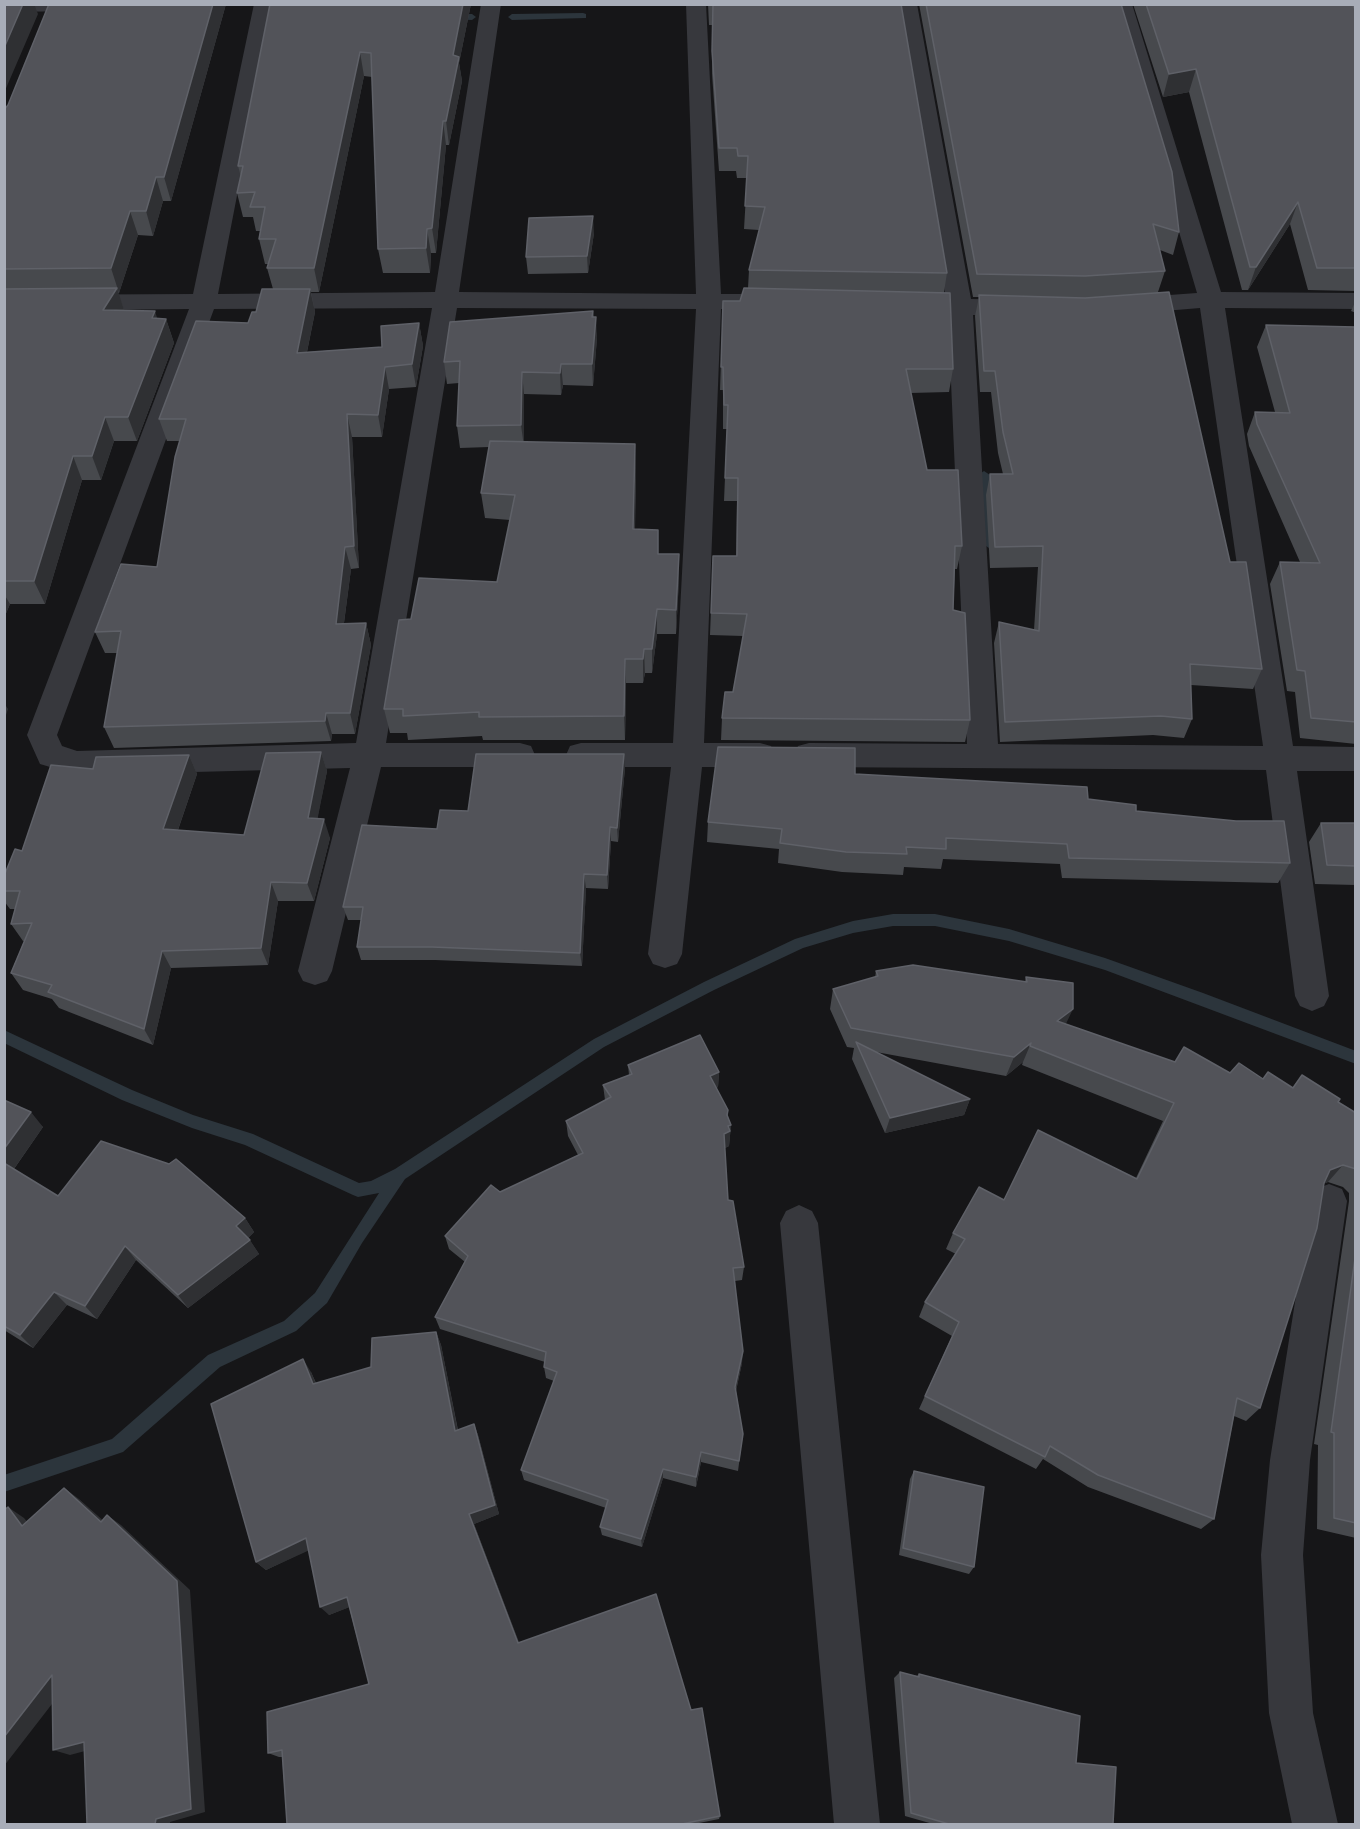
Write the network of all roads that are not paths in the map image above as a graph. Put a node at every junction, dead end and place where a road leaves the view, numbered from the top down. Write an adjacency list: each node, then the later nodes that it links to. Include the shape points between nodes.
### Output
1 (164, 4): 7 (street)
2 (264, 4): 14 (street)
3 (491, 4): 10 (street)
4 (696, 4): 12 (street)
5 (907, 4): 18 (street)
6 (1122, 4): 11 (street)
7 (54, 5): 8 (street); 9 (street)
8 (4, 6)
9 (46, 26)
10 (446, 300): 12 (street); 14 (street); 22 (street)
11 (1211, 300): 13 (street); 19 (street); 24 (street)
12 (709, 301): 16 (street); 21 (street)
13 (1356, 301)
14 (204, 302): 15 (street); 22 (street, via 42,735 51,755 77,762)
15 (4, 303)
16 (805, 303)
17 (888, 305): 18 (street)
18 (960, 307): 20 (street); 23 (street)
19 (1103, 308)
20 (1044, 309)
21 (688, 754): 22 (street); 23 (street); 26 (street)
22 (369, 755): 27 (street)
23 (983, 757): 24 (street)
24 (1281, 759): 25 (street); 28 (street)
25 (1356, 759)
26 (665, 954)
27 (315, 971)
28 (1312, 996)
29 (1329, 1201): 32 (street, via 1290,1460 1282,1555 1291,1713)
30 (799, 1223): 31 (street)
31 (857, 1824)
32 (1315, 1824)

